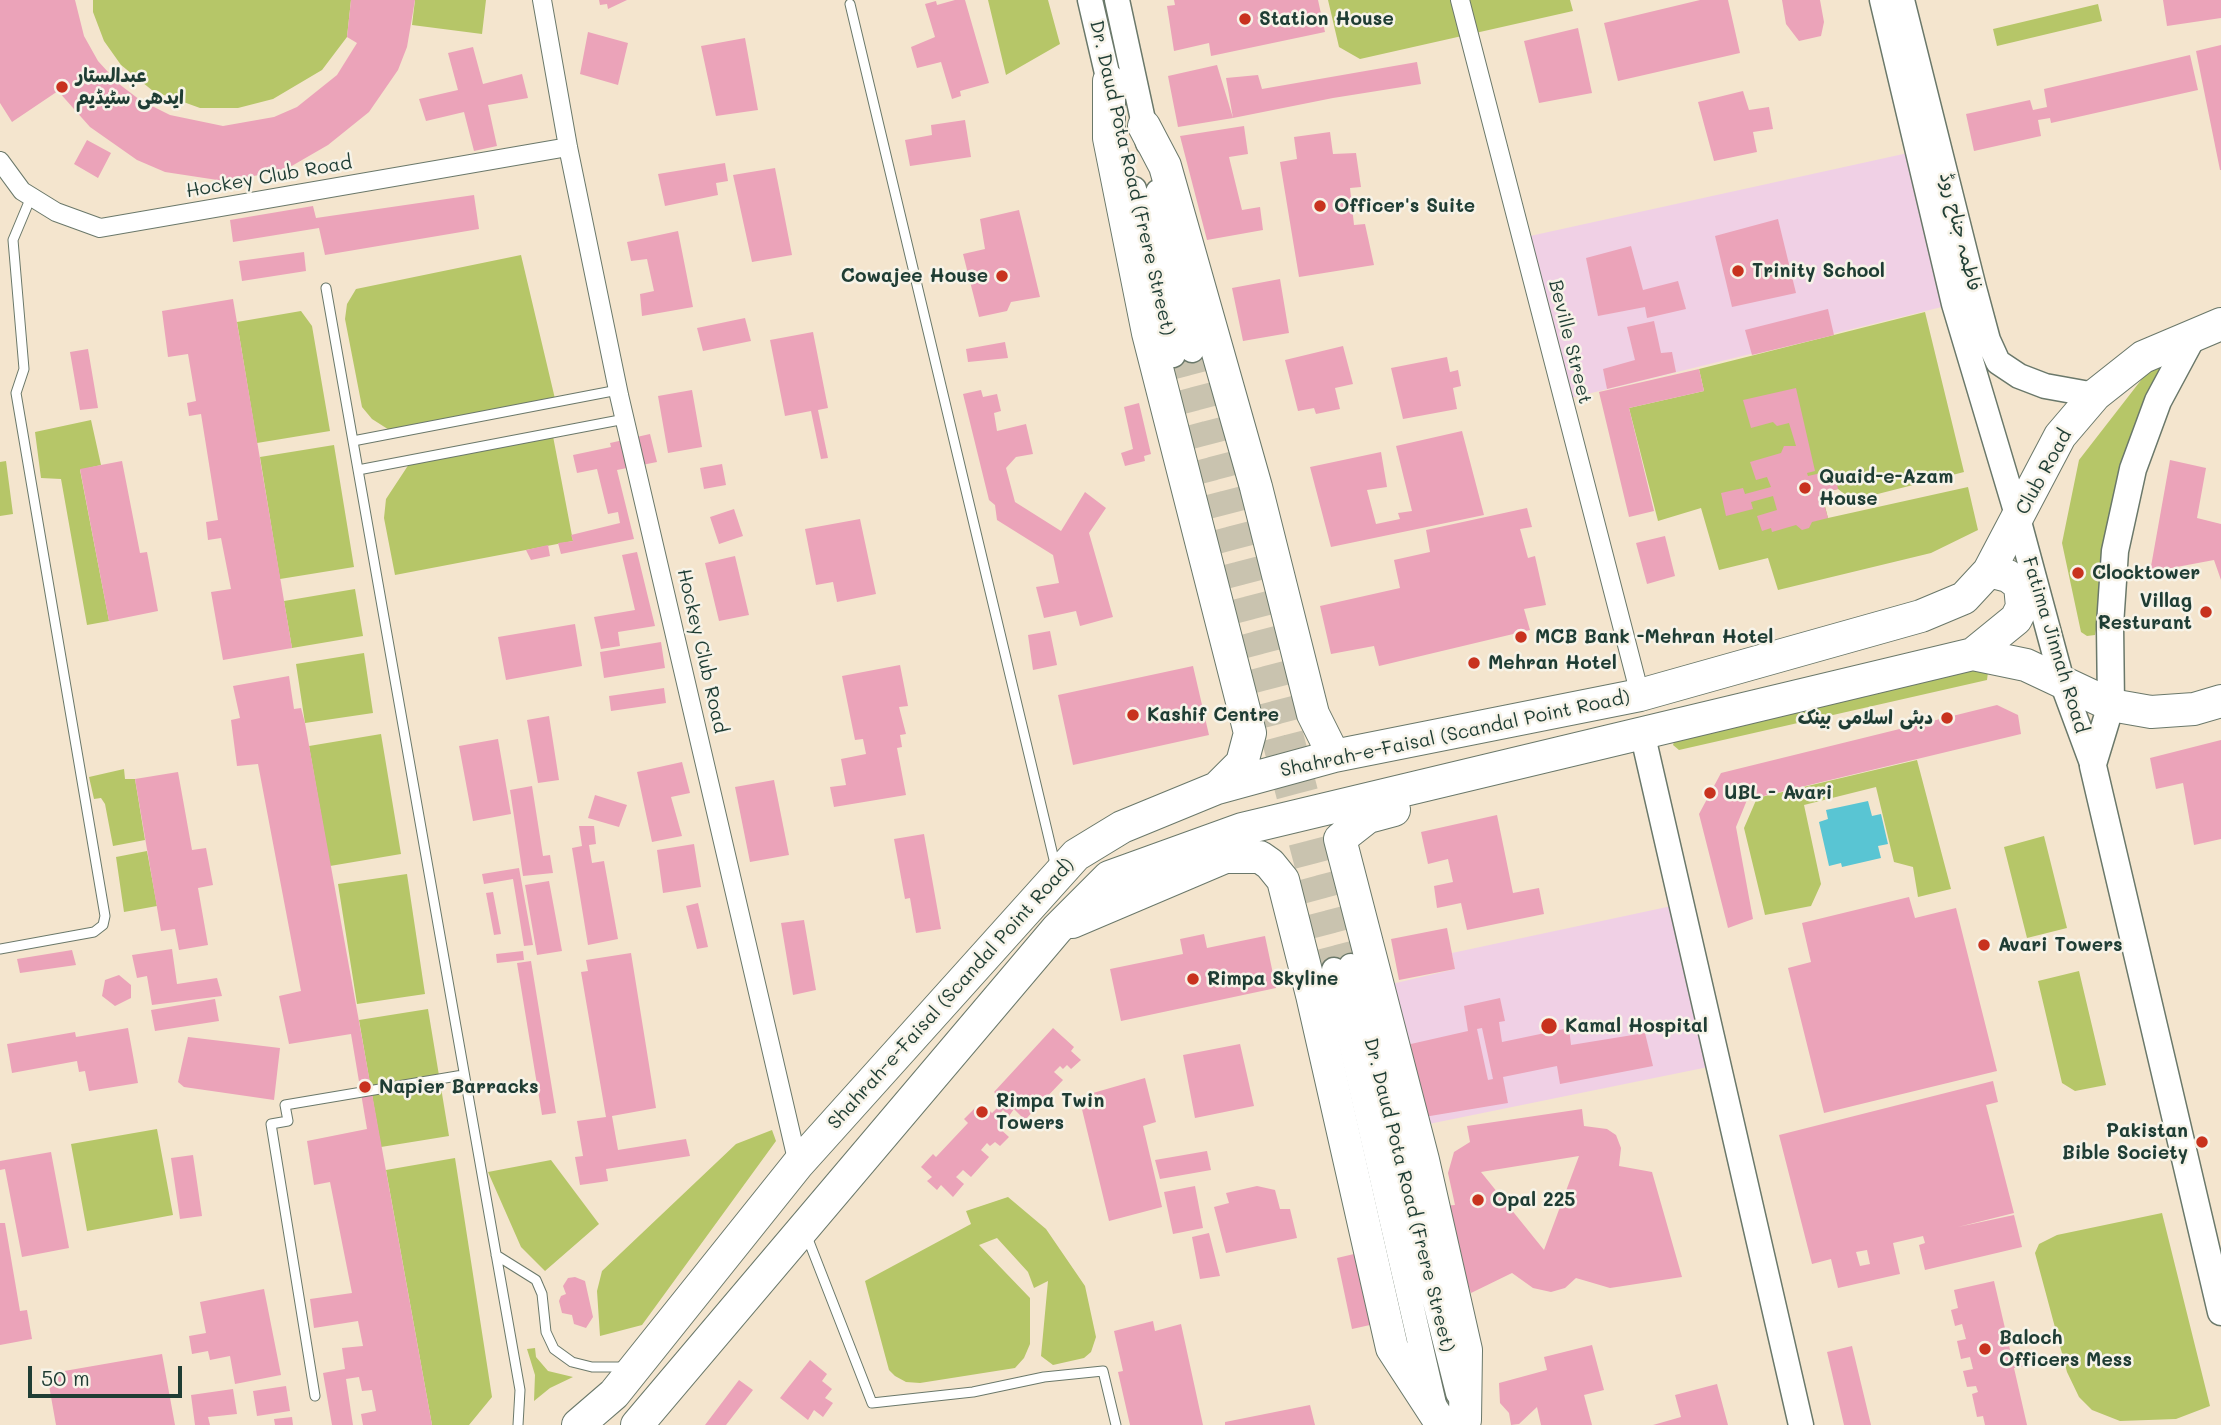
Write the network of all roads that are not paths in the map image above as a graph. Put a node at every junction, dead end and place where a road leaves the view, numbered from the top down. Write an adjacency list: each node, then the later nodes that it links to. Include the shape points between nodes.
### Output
1 (542, 0): 10 (street, Hockey Club Road)
2 (1090, 0): 8 (main road, Dr. Daud Pota Road (Frere Street))
3 (1117, 0): 9 (main road, Dr. Daud Pota Road (Frere Street))
4 (1460, 0): 25 (street, Beville Street)
5 (1882, 0): 19 (main road, فاطمہ جناح روڈ, via 1954,304)
6 (1902, 0): 16 (main road, فاطمہ جناح روڈ, via 1973,288 1998,362 2045,386)
7 (850, 4): 35 (lane)
8 (1109, 81): 9 (main road, Dr. Daud Pota Road (Frere Street), via 1183,352); 32 (highway, via 1109,138 1148,333 1250,733 1242,762)
9 (1144, 125): 29 (highway, via 1165,166 1256,487 1313,714)
10 (568, 147): 12 (street, Hockey Club Road, via 100,228); 15 (street, Hockey Club Road)
11 (0, 161): 12 (street, Hockey Club Road)
12 (31, 197): 37 (lane, via 13,240 24,369 16,393 105,916 94,932)
13 (326, 288): 18 (lane)
14 (2208, 329): 16 (highway, Club Road, via 2143,357); 27 (main road, Fatima Jinnah Road, via 2158,401 2133,469 2115,551)
15 (618, 390): 17 (street, Hockey Club Road); 18 (lane)
16 (2095, 395): 21 (highway, Club Road, via 2060,436)
17 (625, 419): 20 (lane); 40 (street, Hockey Club Road)
18 (353, 441): 20 (lane)
19 (1996, 445): 21 (main road, Fatima Jinnah Road)
20 (358, 470): 39 (lane)
21 (2018, 517): 22 (highway, Club Road); 24 (main road, Fatima Jinnah Road)
22 (1989, 571): 23 (highway, via 2020,585 2022,607 2016,619); 25 (highway, Shahrah-e-Faisal (Scandal Point Road), via 1964,598 1921,617)
23 (1973, 654): 24 (highway, via 2026,665); 28 (highway, Shahrah-e-Faisal (Scandal Point Road))
24 (2063, 685): 27 (highway); 31 (main road, Fatima Jinnah Road)
25 (1640, 695): 29 (highway, Shahrah-e-Faisal (Scandal Point Road))
26 (2221, 701): 27 (highway, via 2194,709 2151,712)
27 (2110, 705): 31 (main road, Fatima Jinnah Road)
28 (1642, 732): 30 (highway, Shahrah-e-Faisal (Scandal Point Road)); 51 (main road)
29 (1334, 755): 32 (highway, Shahrah-e-Faisal (Scandal Point Road))
30 (1509, 765): 33 (highway, via 1429,801 1368,817); 36 (highway, Shahrah-e-Faisal (Scandal Point Road), via 1242,829 1109,877)
31 (2093, 765): 43 (main road)
32 (1217, 788): 35 (highway, Shahrah-e-Faisal (Scandal Point Road), via 1122,827 1076,855)
33 (1340, 839): 34 (highway, via 1326,828 1302,828 1275,840); 46 (highway, via 1423,1160 1466,1350)
34 (1260, 857): 36 (highway, via 1225,858); 46 (highway, via 1283,880 1392,1348)
35 (1058, 876): 40 (highway, Shahrah-e-Faisal (Scandal Point Road))
36 (1057, 929): 41 (highway, Shahrah-e-Faisal (Scandal Point Road))
37 (0, 949)
38 (1343, 968): 46 (main road, Dr. Daud Pota Road (Frere Street))
39 (463, 1075): 42 (lane); 45 (lane, via 285,1105 288,1121 271,1124)
40 (798, 1164): 44 (highway, Shahrah-e-Faisal (Scandal Point Road))
41 (804, 1229): 49 (highway, Shahrah-e-Faisal (Scandal Point Road)); 50 (lane, via 872,1403 1103,1371)
42 (496, 1255): 44 (lane, via 536,1280 554,1349 572,1362 592,1367); 47 (lane, via 520,1390)
43 (2221, 1312)
44 (635, 1367): 48 (highway, Shahrah-e-Faisal (Scandal Point Road), via 614,1394)
45 (315, 1396)
46 (1452, 1422)
47 (518, 1425)
48 (578, 1425)
49 (638, 1425)
50 (1116, 1425)
51 (1801, 1425)

